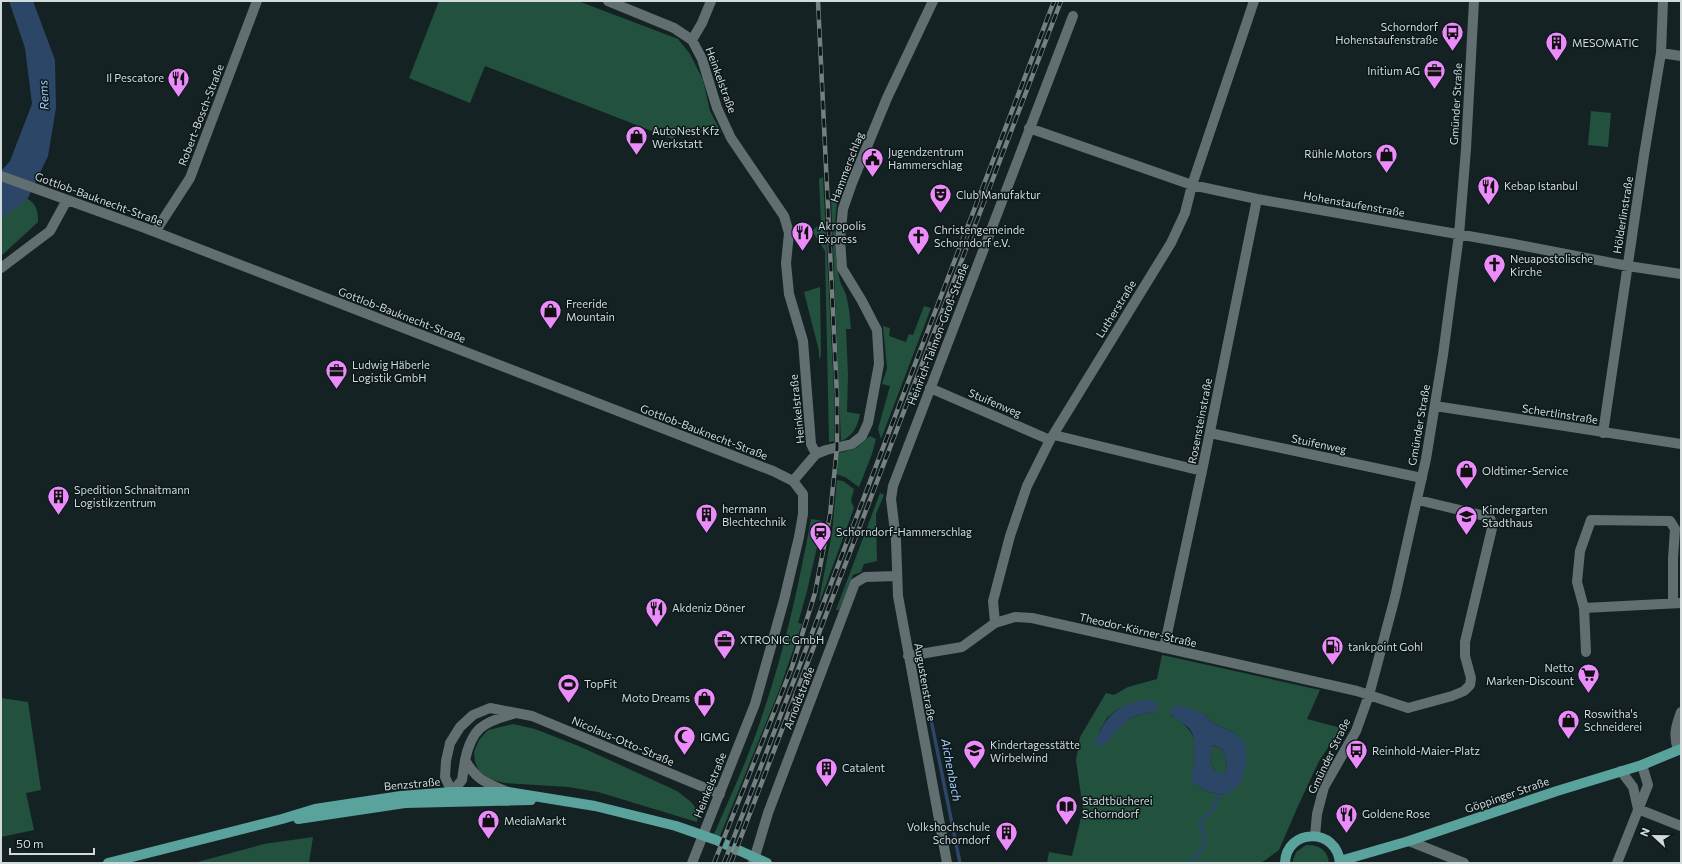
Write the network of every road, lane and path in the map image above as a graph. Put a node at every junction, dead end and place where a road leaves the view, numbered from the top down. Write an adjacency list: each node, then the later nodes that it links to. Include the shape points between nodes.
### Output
1 (257, 1): 17 (street, Robert-Bosch-Straße, via 190,178)
2 (608, 1): 9 (street, via 674,28)
3 (711, 1): 9 (street, Heinkelstraße)
4 (933, 1): 28 (street, Hammerschlag, via 887,98 843,209 840,239 842,268 876,330 879,364 868,423 862,436 852,444)
5 (1254, 1): 14 (street, Lutherstraße)
6 (1474, 1): 18 (street, Gmünder Straße)
7 (1663, 1): 10 (street, Hölderlinstraße)
8 (1074, 16): 12 (street, Heinrich-Talmon-Groß-Straße)
9 (692, 40): 28 (street, Heinkelstraße, via 702,59 717,108 731,138 784,216 789,234 786,263 789,294 803,341 811,444)
10 (1662, 52): 11 (street); 19 (street, Hölderlinstraße)
11 (1681, 56)
12 (1029, 128): 14 (street, Hohenstaufenstraße); 22 (street, Heinrich-Talmon-Groß-Straße)
13 (1, 176): 16 (street, Gottlob-Bauknecht-Straße)
14 (1192, 185): 15 (street, Hohenstaufenstraße); 26 (street, Lutherstraße, via 1185,212 1171,243)
15 (1257, 199): 18 (street, Hohenstaufenstraße); 24 (street, Rosensteinstraße)
16 (66, 200): 17 (street, Gottlob-Bauknecht-Straße); 20 (street, via 50,231)
17 (155, 232): 31 (street, Gottlob-Bauknecht-Straße, via 773,471)
18 (1460, 235): 19 (street, Hohenstaufenstraße); 23 (street, Gmünder Straße)
19 (1628, 266): 21 (street, Hohenstaufenstraße); 25 (street, Hölderlinstraße)
20 (1, 268)
21 (1681, 274)
22 (930, 388): 26 (street, Stuifenweg); 33 (street, Heinrich-Talmon-Groß-Straße, via 892,486)
23 (1435, 406): 25 (street, Schertlinstraße); 30 (street, Gmünder Straße)
24 (1210, 433): 29 (street, Rosensteinstraße); 30 (street, Stuifenweg)
25 (1603, 433): 27 (street, Schertlinstraße)
26 (1052, 438): 29 (street, Stuifenweg); 36 (street, Lutherstraße, via 1027,486 1010,536 992,601)
27 (1681, 444)
28 (816, 454): 31 (street, Heinkelstraße)
29 (1202, 471): 37 (street, Rosensteinstraße)
30 (1422, 478): 32 (street, Gmünder Straße)
31 (793, 481): 49 (street, Heinkelstraße, via 803,494 804,502 790,578 755,704)
32 (1418, 500): 40 (street, Gmünder Straße); 40 (street, Theodor-Körner-Straße, via 1489,517 1493,524 1465,642 1464,656 1471,678 1470,686 1452,696 1408,708)
33 (897, 576): 39 (street, Augustenstraße); 60 (street, Arnoldstraße, via 865,578 855,583 768,813)
34 (1677, 603): 35 (street); 35 (street, via 1673,560 1675,529 1670,520 1591,520 1580,551 1577,582)
35 (1584, 608): 38 (street)
36 (995, 623): 37 (street, Theodor-Körner-Straße, via 1015,617 1032,618); 39 (street, Theodor-Körner-Straße, via 962,647)
37 (1164, 648): 40 (street, Theodor-Körner-Straße)
38 (1586, 652)
39 (908, 656): 62 (street, Augustenstraße)
40 (1369, 695): 54 (street, Gmünder Straße, via 1356,731 1324,787 1317,814)
41 (1681, 712): 43 (street, via 1675,727 1674,739)
42 (515, 713): 44 (street, Nicolaus-Otto-Straße, via 491,720 474,734); 47 (street, Nicolaus-Otto-Straße, via 490,708 473,715 460,727 450,743 446,761 445,777); 49 (street, Nicolaus-Otto-Straße, via 532,716)
43 (1680, 750): 45 (main road, Göppinger Straße)
44 (465, 760): 47 (street, Nicolaus-Otto-Straße, via 462,780); 48 (street, via 473,773 487,784)
45 (1642, 765): 46 (main road, Göppinger Straße); 51 (street, via 1648,785)
46 (1622, 771): 51 (street, via 1633,787); 55 (main road, Göppinger Straße)
47 (452, 792): 48 (main road, Benzstraße); 52 (main road, Benzstraße, via 401,796 315,809)
48 (508, 792): 50 (main road, Benzstraße)
49 (720, 794): 59 (street, Heinkelstraße)
50 (546, 799): 52 (main road, Benzstraße, via 405,803 306,819); 61 (main road, Benzstraße, via 595,806 676,826 716,840)
51 (1638, 809): 53 (street); 64 (street)
52 (282, 819): 58 (main road, Benzstraße)
53 (1681, 826)
54 (1315, 836): 56 (main road, via 1306,836 1292,844); 57 (main road, via 1330,842)
55 (1409, 841): 57 (main road, Göppinger Straße); 63 (street)
56 (1284, 862)
57 (1340, 862)
58 (108, 863)
59 (692, 863)
60 (753, 863)
61 (767, 863)
62 (947, 863)
63 (1464, 863)
64 (1617, 863)

